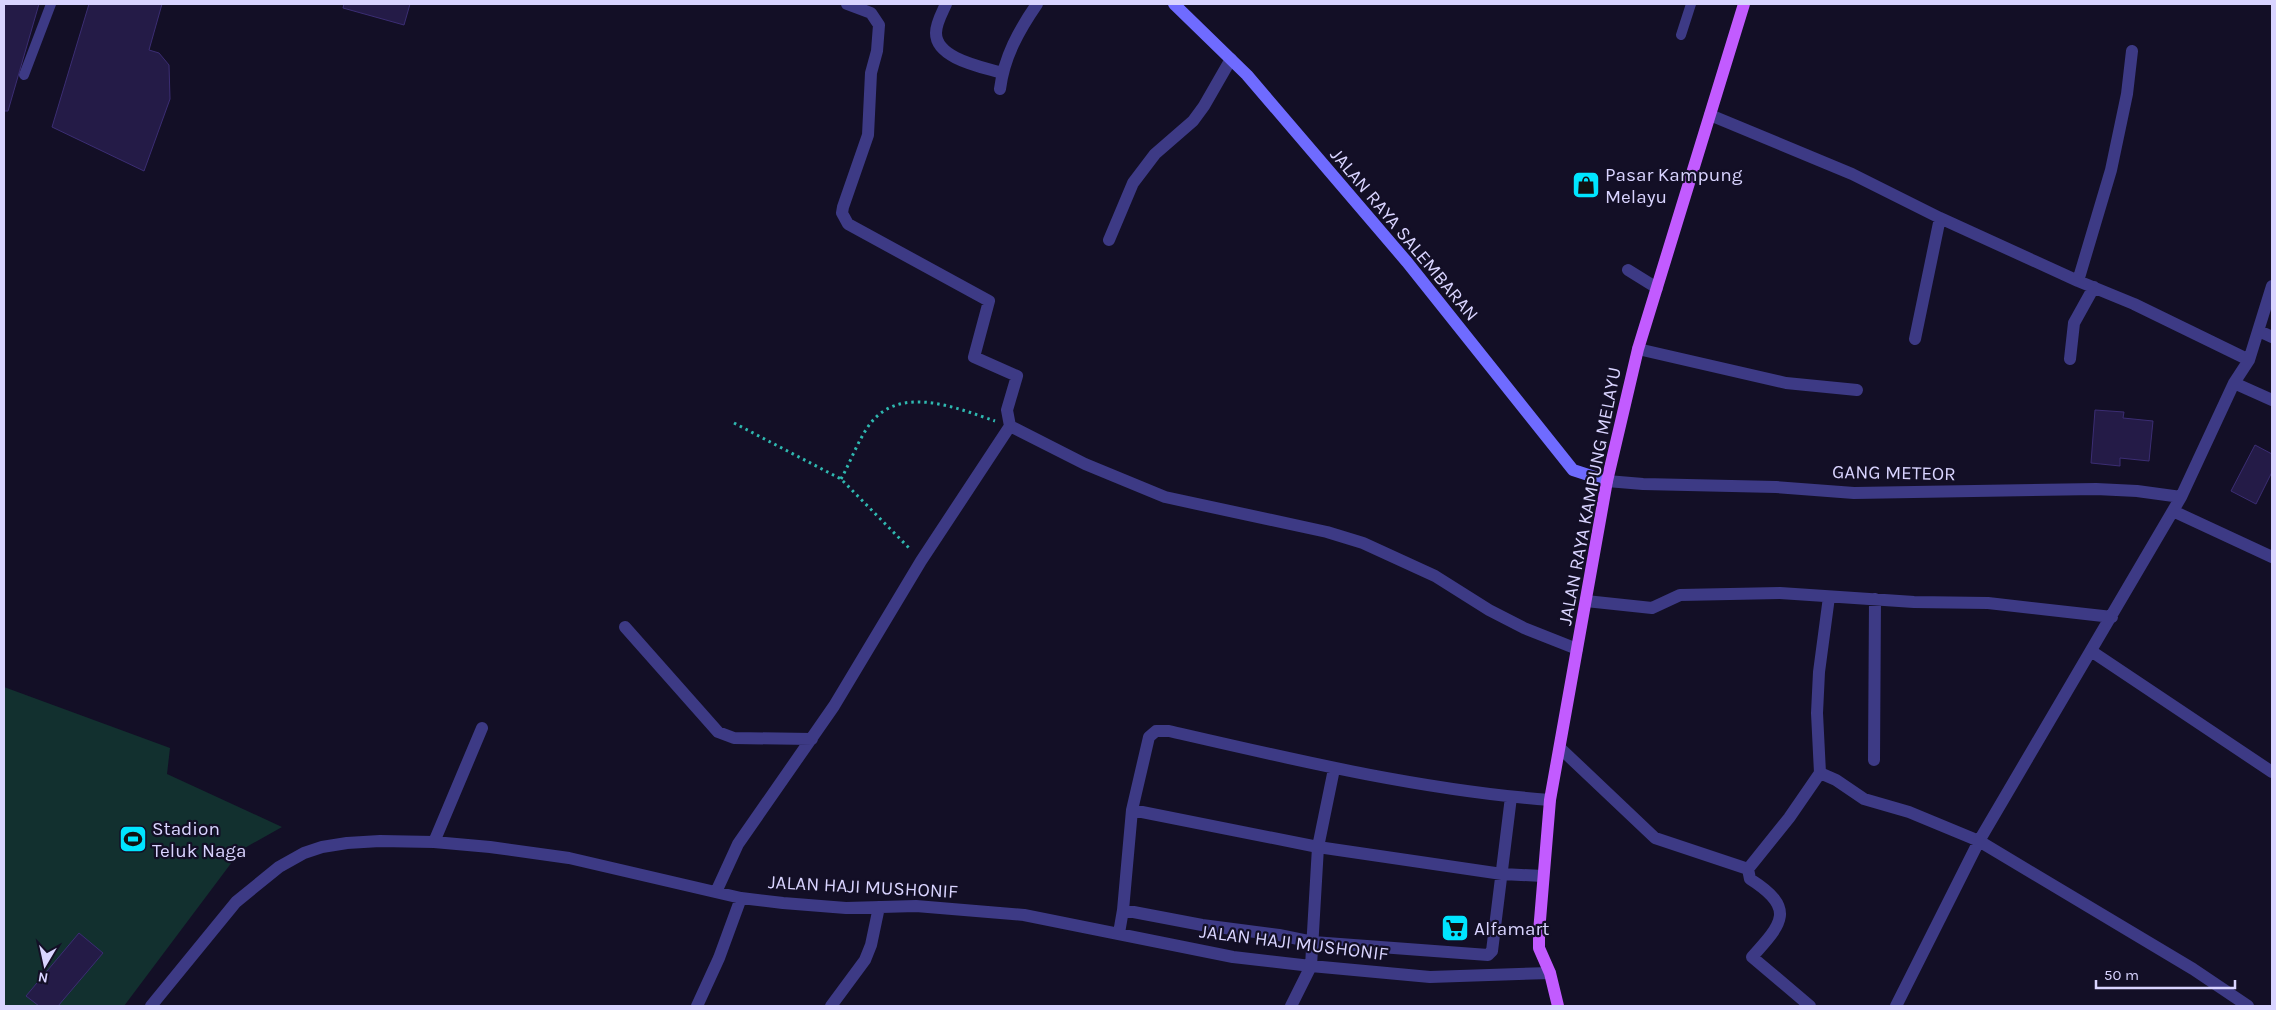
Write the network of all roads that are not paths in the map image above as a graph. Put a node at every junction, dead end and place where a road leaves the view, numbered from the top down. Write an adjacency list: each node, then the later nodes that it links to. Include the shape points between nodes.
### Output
1 (51, 4): 12 (lane)
2 (847, 4): 31 (street, via 872,13 879,25 868,135 843,207 844,219 989,301 974,357 1017,376 1007,410)
3 (946, 4): 11 (street, via 936,34 940,45 957,58)
4 (1037, 4): 11 (street, via 1021,26)
5 (1174, 4): 10 (main road, JALAN RAYA SALEMBARAN)
6 (1691, 4): 8 (lane)
7 (1744, 4): 14 (main road, JALAN RAYA KAMPUNG MELAYU)
8 (1681, 35)
9 (2132, 51): 18 (street, via 2112,170)
10 (1231, 59): 16 (street, via 1193,120 1155,154 1133,183); 32 (main road, JALAN RAYA SALEMBARAN, via 1407,262 1573,470)
11 (1002, 73): 13 (street)
12 (24, 75)
13 (1000, 89)
14 (1710, 115): 15 (street, via 1852,174); 21 (main road, JALAN RAYA KAMPUNG MELAYU)
15 (1940, 218): 18 (street); 24 (street)
16 (1109, 240)
17 (1628, 270): 21 (street)
18 (2078, 281): 20 (street)
19 (2272, 286): 22 (street)
20 (2094, 287): 26 (street, via 2074,323); 27 (street)
21 (1657, 288): 25 (main road, JALAN RAYA KAMPUNG MELAYU)
22 (2259, 331): 23 (street); 27 (street)
23 (2272, 337)
24 (1915, 339)
25 (1638, 349): 29 (street, via 1786,383); 32 (main road, JALAN RAYA KAMPUNG MELAYU)
26 (2070, 358)
27 (2249, 360): 28 (street)
28 (2234, 383): 30 (street); 33 (street)
29 (1857, 390)
30 (2272, 400)
31 (1010, 426): 41 (street, via 1085,464 1165,497 1327,532 1363,543 1435,576 1524,628); 44 (street, via 921,562)
32 (1607, 481): 33 (street, GANG METEOR, via 1854,492 2096,489); 38 (main road, JALAN RAYA KAMPUNG MELAYU)
33 (2181, 497): 34 (street)
34 (2173, 511): 35 (street); 39 (street)
35 (2272, 557)
36 (1829, 597): 37 (street); 38 (street, via 1780,593 1680,595 1652,608); 49 (street, via 1819,672)
37 (1875, 600): 39 (street, via 1988,602); 46 (street)
38 (1586, 601): 41 (main road, JALAN RAYA KAMPUNG MELAYU)
39 (2112, 617): 42 (street)
40 (625, 627): 44 (street, via 718,732 734,738)
41 (1577, 649): 45 (main road, JALAN RAYA KAMPUNG MELAYU)
42 (2091, 651): 48 (street); 53 (street)
43 (482, 728): 54 (street)
44 (812, 739): 59 (street, via 738,844)
45 (1560, 748): 51 (main road, JALAN RAYA KAMPUNG MELAYU); 56 (street, via 1655,838)
46 (1874, 760)
47 (1334, 769): 50 (street); 52 (street, via 1169,731 1156,731 1149,737); 55 (street)
48 (2272, 772)
49 (1820, 773): 53 (street, via 1864,799 1909,812); 56 (street)
50 (1511, 797): 51 (street); 57 (street)
51 (1550, 800): 58 (main road, JALAN RAYA KAMPUNG MELAYU)
52 (1132, 810): 55 (street); 62 (street)
53 (1979, 841): 73 (street); 74 (street)
54 (434, 842): 59 (street, JALAN HAJI MUSHONIF, via 569,858); 67 (street, JALAN HAJI MUSHONIF, via 347,843 304,854 279,867 236,902)
55 (1318, 847): 57 (street); 64 (street)
56 (1748, 868): 72 (street, via 1750,878 1779,903 1781,909 1776,928 1752,957)
57 (1502, 874): 58 (street); 64 (street, via 1492,951 1488,955)
58 (1543, 876): 66 (main road, JALAN RAYA KAMPUNG MELAYU, via 1539,948)
59 (716, 892): 60 (street, JALAN HAJI MUSHONIF)
60 (742, 898): 61 (street, JALAN HAJI MUSHONIF, via 818,906); 68 (street)
61 (879, 907): 63 (street, JALAN HAJI MUSHONIF, via 916,906 1024,915); 69 (street, via 865,960)
62 (1123, 910): 63 (street); 64 (street)
63 (1119, 933): 65 (street, JALAN HAJI MUSHONIF, via 1233,957)
64 (1313, 942): 65 (street)
65 (1311, 966): 66 (street, JALAN HAJI MUSHONIF, via 1430,976); 70 (street)
66 (1550, 973): 71 (main road, JALAN RAYA KAMPUNG MELAYU)
67 (151, 1006)
68 (697, 1006)
69 (831, 1006)
70 (1291, 1006)
71 (1558, 1006)
72 (1810, 1006)
73 (1896, 1006)
74 (2248, 1006)

